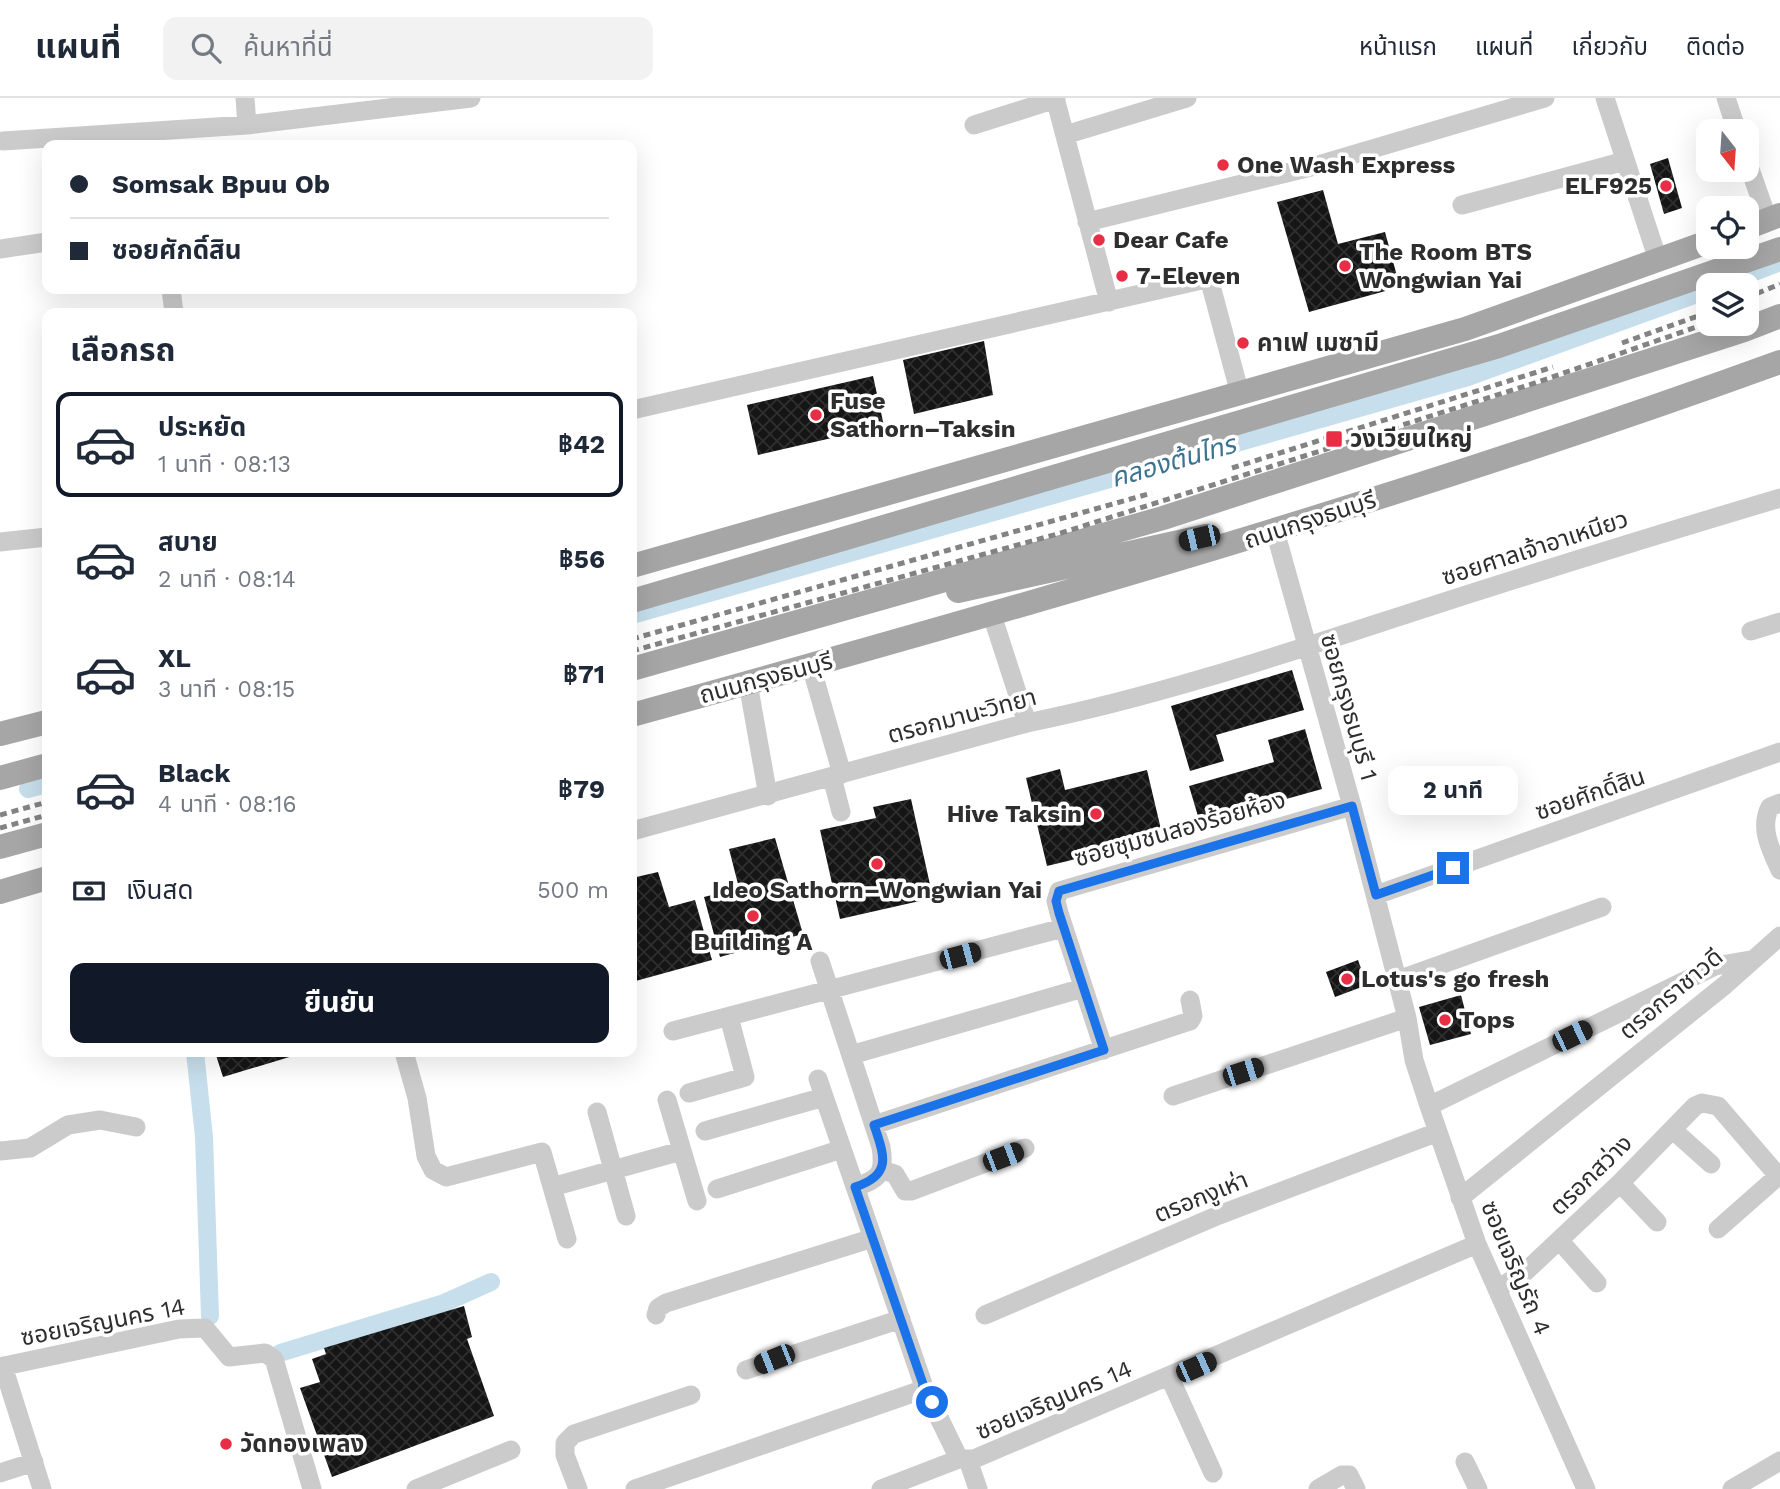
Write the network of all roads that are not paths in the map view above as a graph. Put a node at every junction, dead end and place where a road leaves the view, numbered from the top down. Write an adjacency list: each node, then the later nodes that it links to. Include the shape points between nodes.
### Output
1 (245, 98): 9 (street)
2 (471, 98): 9 (street)
3 (1056, 98): 10 (street); 11 (street)
4 (1187, 98): 11 (street)
5 (1545, 98): 20 (street, via 1311,167)
6 (1605, 98): 16 (street)
7 (1726, 98): 8 (street)
8 (1733, 119)
9 (247, 125): 12 (street)
10 (974, 125)
11 (1065, 135): 20 (street)
12 (154, 138): 14 (street)
13 (42, 140): 15 (street)
14 (53, 140)
15 (3, 141)
16 (1625, 161): 18 (street); 25 (street)
17 (1753, 182): 19 (street)
18 (1462, 205)
19 (1765, 221)
20 (1087, 222): 26 (street)
21 (42, 243): 23 (street)
22 (1696, 246): 25 (main road)
23 (0, 249)
24 (1780, 249): 32 (main road, via 1499,346)
25 (1658, 260): 28 (main road)
26 (1110, 302): 30 (street, via 1208,280); 31 (street)
27 (1780, 316): 42 (main road, ถนนกรุงธนบุรี, via 1163,518)
28 (1465, 329): 30 (main road); 32 (main road)
29 (1780, 362): 33 (main road, ถนนกรุงธนบุรี, via 1622,420)
30 (1240, 394): 38 (main road)
31 (637, 409)
32 (1045, 480): 39 (main road)
33 (1426, 482): 35 (main road, ถนนกรุงธนบุรี); 42 (main road, via 1010,581)
34 (1780, 498): 46 (street, ซอยศาลเจ้าอาเหนียว)
35 (1275, 531): 43 (main road, ถนนกรุงธนบุรี); 46 (street, ซอยกรุงธนบุรี 1)
36 (42, 538): 37 (street)
37 (0, 542)
38 (637, 565)
39 (687, 585): 40 (main road); 41 (main road)
40 (637, 592)
41 (637, 600)
42 (850, 607): 48 (main road, ถนนกรุงธนบุรี)
43 (992, 615): 47 (main road, ถนนกรุงธนบุรี); 52 (street)
44 (1780, 622): 45 (street)
45 (1751, 631)
46 (1305, 647): 52 (street, ตรอกมานะวิทยา); 61 (street, ซอยกรุงธนบุรี 1)
47 (811, 666): 49 (main road, ถนนกรุงธนบุรี); 56 (street)
48 (637, 668)
49 (748, 683): 50 (main road, ถนนกรุงธนบุรี); 58 (street)
50 (637, 714)
51 (42, 723): 53 (main road)
52 (1027, 723): 56 (street, ตรอกมานะวิทยา)
53 (0, 734)
54 (1780, 752): 68 (street, ซอยศักดิ์สิน)
55 (42, 766): 57 (main road)
56 (837, 776): 58 (street, ตรอกมานะวิทยา); 60 (street)
57 (0, 778)
58 (768, 796): 62 (street, ตรอกมานะวิทยา)
59 (1780, 803): 65 (street, via 1770,807 1765,817 1766,834)
60 (845, 805)
61 (1352, 806): 68 (street, ซอยกรุงธนบุรี 1); 70 (street, ซอยชุมชนสองร้อยห้อง, via 1068,887 1059,891 1056,901)
62 (637, 830)
63 (42, 835): 64 (main road)
64 (0, 847)
65 (1780, 870)
66 (42, 879): 67 (main road)
67 (0, 892)
68 (1376, 895): 74 (street, ซอยกรุงธนบุรี 1)
69 (1602, 906): 74 (street)
70 (1063, 928): 75 (street, ซอยชุมชนสองร้อยห้อง); 76 (street)
71 (1780, 936): 72 (street, ตรอกราชาวดี)
72 (1750, 960): 88 (street, ตรอกราชาวดี, via 1715,966); 107 (street, ตรอกราชาวดี)
73 (820, 961): 76 (street)
74 (1398, 980): 79 (street, ซอยกรุงธนบุรี 1)
75 (1083, 988): 81 (street, ซอยชุมชนสองร้อยห้อง); 82 (street)
76 (830, 991): 78 (street); 82 (street)
77 (1189, 1000): 81 (street, via 1190,1021)
78 (729, 1017): 80 (street); 85 (street, via 745,1077)
79 (1407, 1018): 84 (street, ซอยกรุงธนบุรี 1); 86 (street)
80 (673, 1031)
81 (1104, 1050): 90 (street)
82 (851, 1055): 90 (street)
83 (405, 1057): 104 (street, via 433,1170 446,1177 542,1152)
84 (1414, 1060): 88 (street, ซอยเจริญรัถ 4)
85 (689, 1093)
86 (1173, 1096)
87 (667, 1100): 98 (street)
88 (1429, 1106): 94 (street, ซอยเจริญรัถ 4)
89 (597, 1112): 100 (street)
90 (874, 1125): 101 (street)
91 (136, 1127): 97 (street, via 100,1120 68,1125 30,1148)
92 (1673, 1130): 99 (street); 102 (street, ตรอกสว่าง, via 1702,1103 1718,1106); 103 (street, ตรอกสว่าง)
93 (705, 1131): 96 (street, ซอยเจริญนคร 14, via 821,1088)
94 (1438, 1132): 107 (street, ซอยเจริญรัถ 4); 119 (street, ตรอกงูเห่า, via 1219,1215)
95 (1026, 1148): 101 (street, via 911,1191 905,1191 895,1174)
96 (842, 1149): 105 (street, ซอยเจริญนคร 14); 106 (street)
97 (0, 1151)
98 (681, 1151): 100 (street); 108 (street)
99 (1712, 1164)
100 (614, 1170): 104 (street); 109 (street)
101 (882, 1170): 105 (street, via 868,1183)
102 (1779, 1177): 111 (street)
103 (1620, 1183): 110 (street); 114 (street, ตรอกสว่าง)
104 (552, 1187): 113 (street)
105 (855, 1187): 112 (street, ซอยเจริญนคร 14)
106 (718, 1189)
107 (1460, 1198): 115 (street, ซอยเจริญรัถ 4)
108 (697, 1200)
109 (626, 1216)
110 (1657, 1222)
111 (1718, 1229)
112 (873, 1238): 118 (street, via 666,1303); 120 (street, ซอยเจริญนคร 14)
113 (567, 1239)
114 (1559, 1240): 116 (street); 117 (street, ตรอกสว่าง, via 1525,1272)
115 (1477, 1244): 117 (street, ซอยเจริญรัถ 4); 123 (street, ซอยเจริญนคร 14)
116 (1597, 1283)
117 (1497, 1289): 143 (street, ซอยเจริญรัถ 4)
118 (656, 1315)
119 (985, 1315)
120 (901, 1319): 122 (street); 124 (street, ซอยเจริญนคร 14)
121 (1, 1367): 129 (street); 134 (street, ซอยเจริญนคร 14, via 178,1329 205,1328 229,1357 265,1353 274,1359)
122 (746, 1370)
123 (1170, 1378): 127 (street, ซอยเจริญนคร 14); 132 (street)
124 (922, 1391): 127 (street, ซอยเจริญนคร 14); 137 (street)
125 (691, 1395): 136 (street, via 574,1434 565,1443 565,1455)
126 (511, 1450): 135 (street)
127 (964, 1459): 138 (street); 139 (street)
128 (1780, 1461): 144 (street)
129 (34, 1462): 131 (street); 133 (street)
130 (1465, 1462): 142 (street)
131 (0, 1473)
132 (1213, 1473)
133 (42, 1489)
134 (312, 1489)
135 (416, 1489)
136 (578, 1489)
137 (635, 1489)
138 (881, 1489)
139 (978, 1489)
140 (1318, 1489): 141 (street, via 1342,1475 1349,1475)
141 (1356, 1489)
142 (1478, 1489)
143 (1587, 1489)
144 (1731, 1489)

